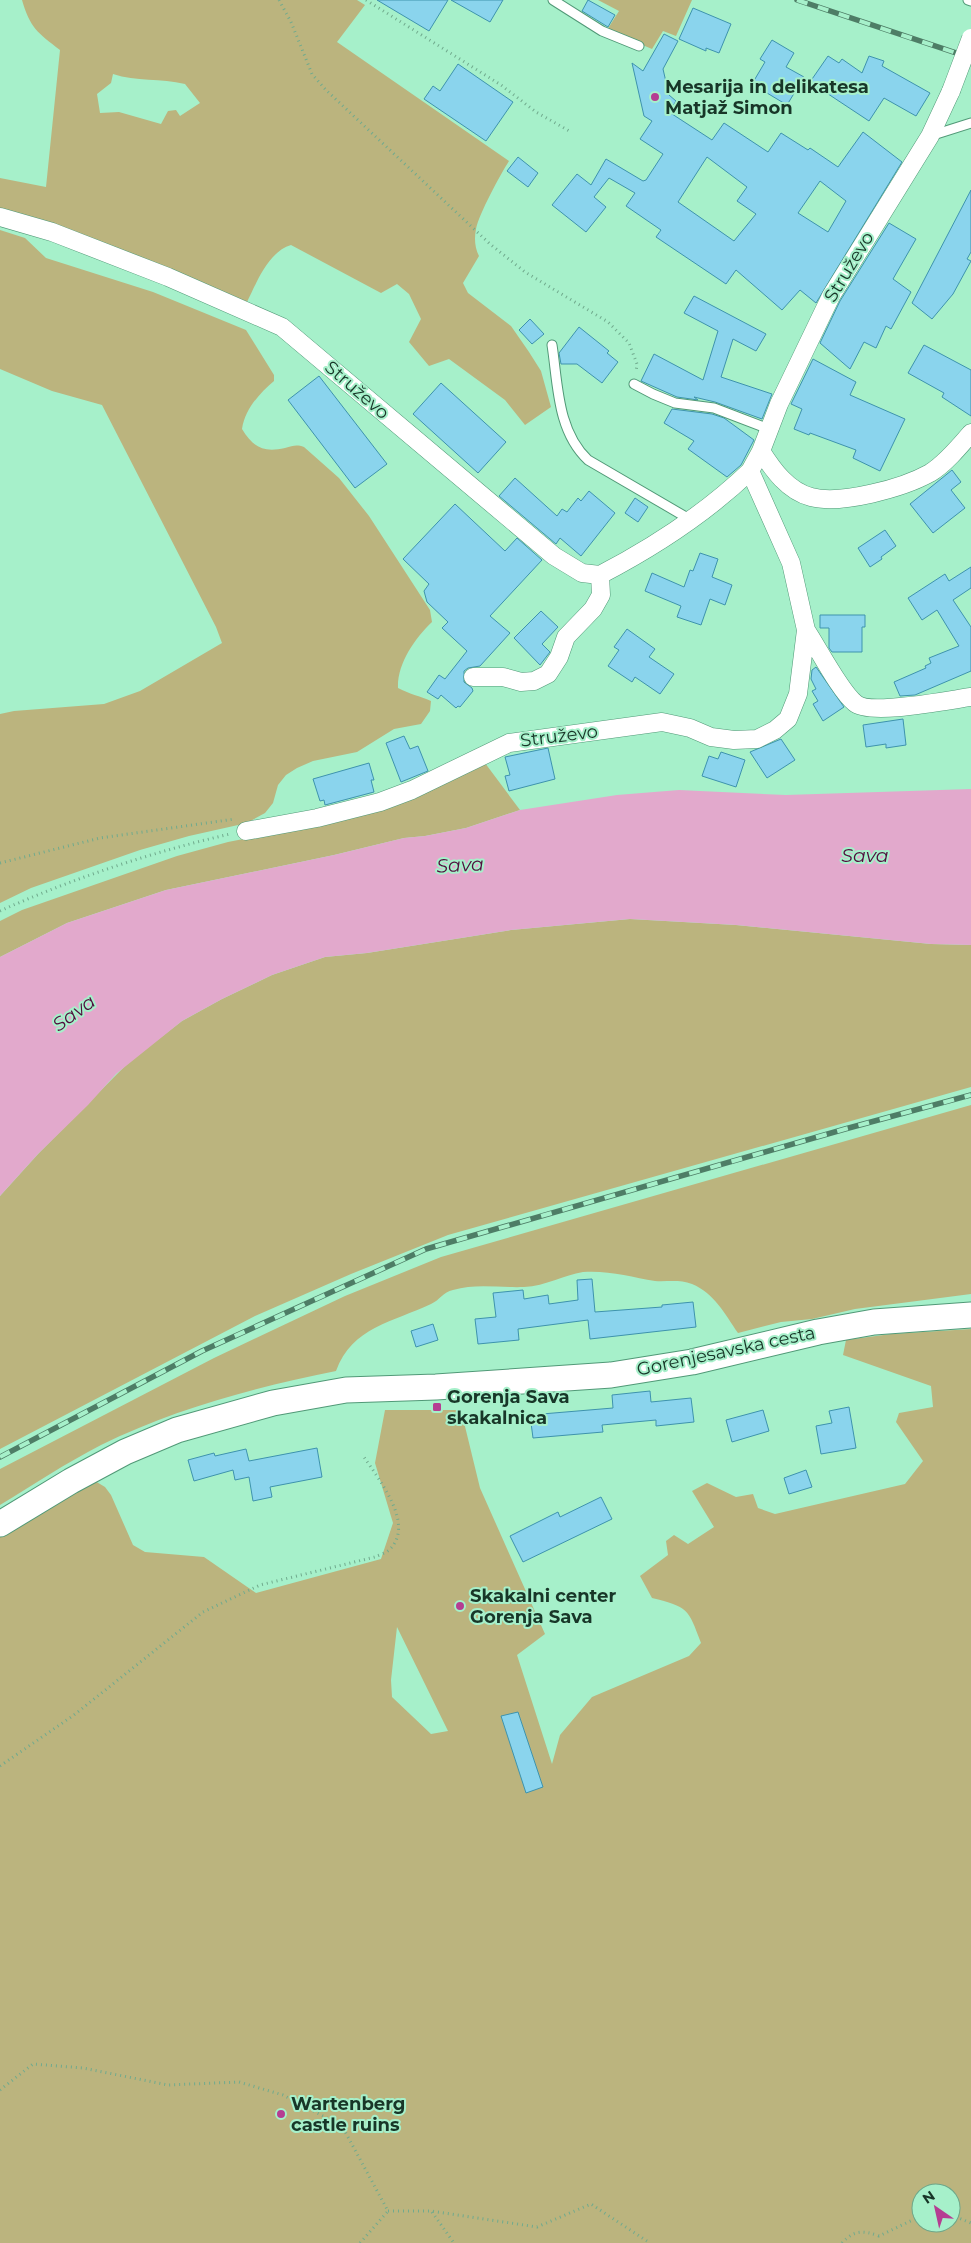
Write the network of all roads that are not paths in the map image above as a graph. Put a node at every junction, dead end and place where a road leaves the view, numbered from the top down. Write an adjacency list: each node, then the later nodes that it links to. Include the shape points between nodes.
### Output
1 (552, 0): 3 (lane, via 602,32)
2 (971, 38): 5 (street, Struževo, bridge, via 952,91)
3 (639, 46)
4 (971, 123): 5 (lane)
5 (930, 136): 9 (street, Struževo, via 831,296)
6 (0, 217): 14 (street, Struževo, via 52,232 168,277 282,327 554,556 582,573)
7 (552, 345): 13 (lane, via 562,415 569,436 579,451)
8 (634, 384): 9 (lane, via 675,402 714,408)
9 (769, 428): 11 (street, Struževo)
10 (971, 433): 11 (street, via 932,472 900,486 837,500 810,497 791,488)
11 (761, 451): 12 (street, Struževo)
12 (750, 471): 13 (street, Struževo); 15 (street, Struževo, via 791,563)
13 (691, 520): 14 (street, Struževo)
14 (600, 575): 16 (street, via 601,595 593,609 566,636 559,657 548,674 534,681 521,682)
15 (806, 630): 17 (street, Struževo, via 848,696 860,707 876,709); 18 (street, Struževo, via 798,694 788,719 776,730 757,739 711,737 662,722 509,742 412,790 380,802 318,818)
16 (473, 677)
17 (971, 697)
18 (245, 824)
19 (971, 1315): 20 (street, Gorenjesavska cesta, via 874,1322 692,1362 611,1375 346,1390 273,1403 177,1430 125,1452)
20 (0, 1524)

